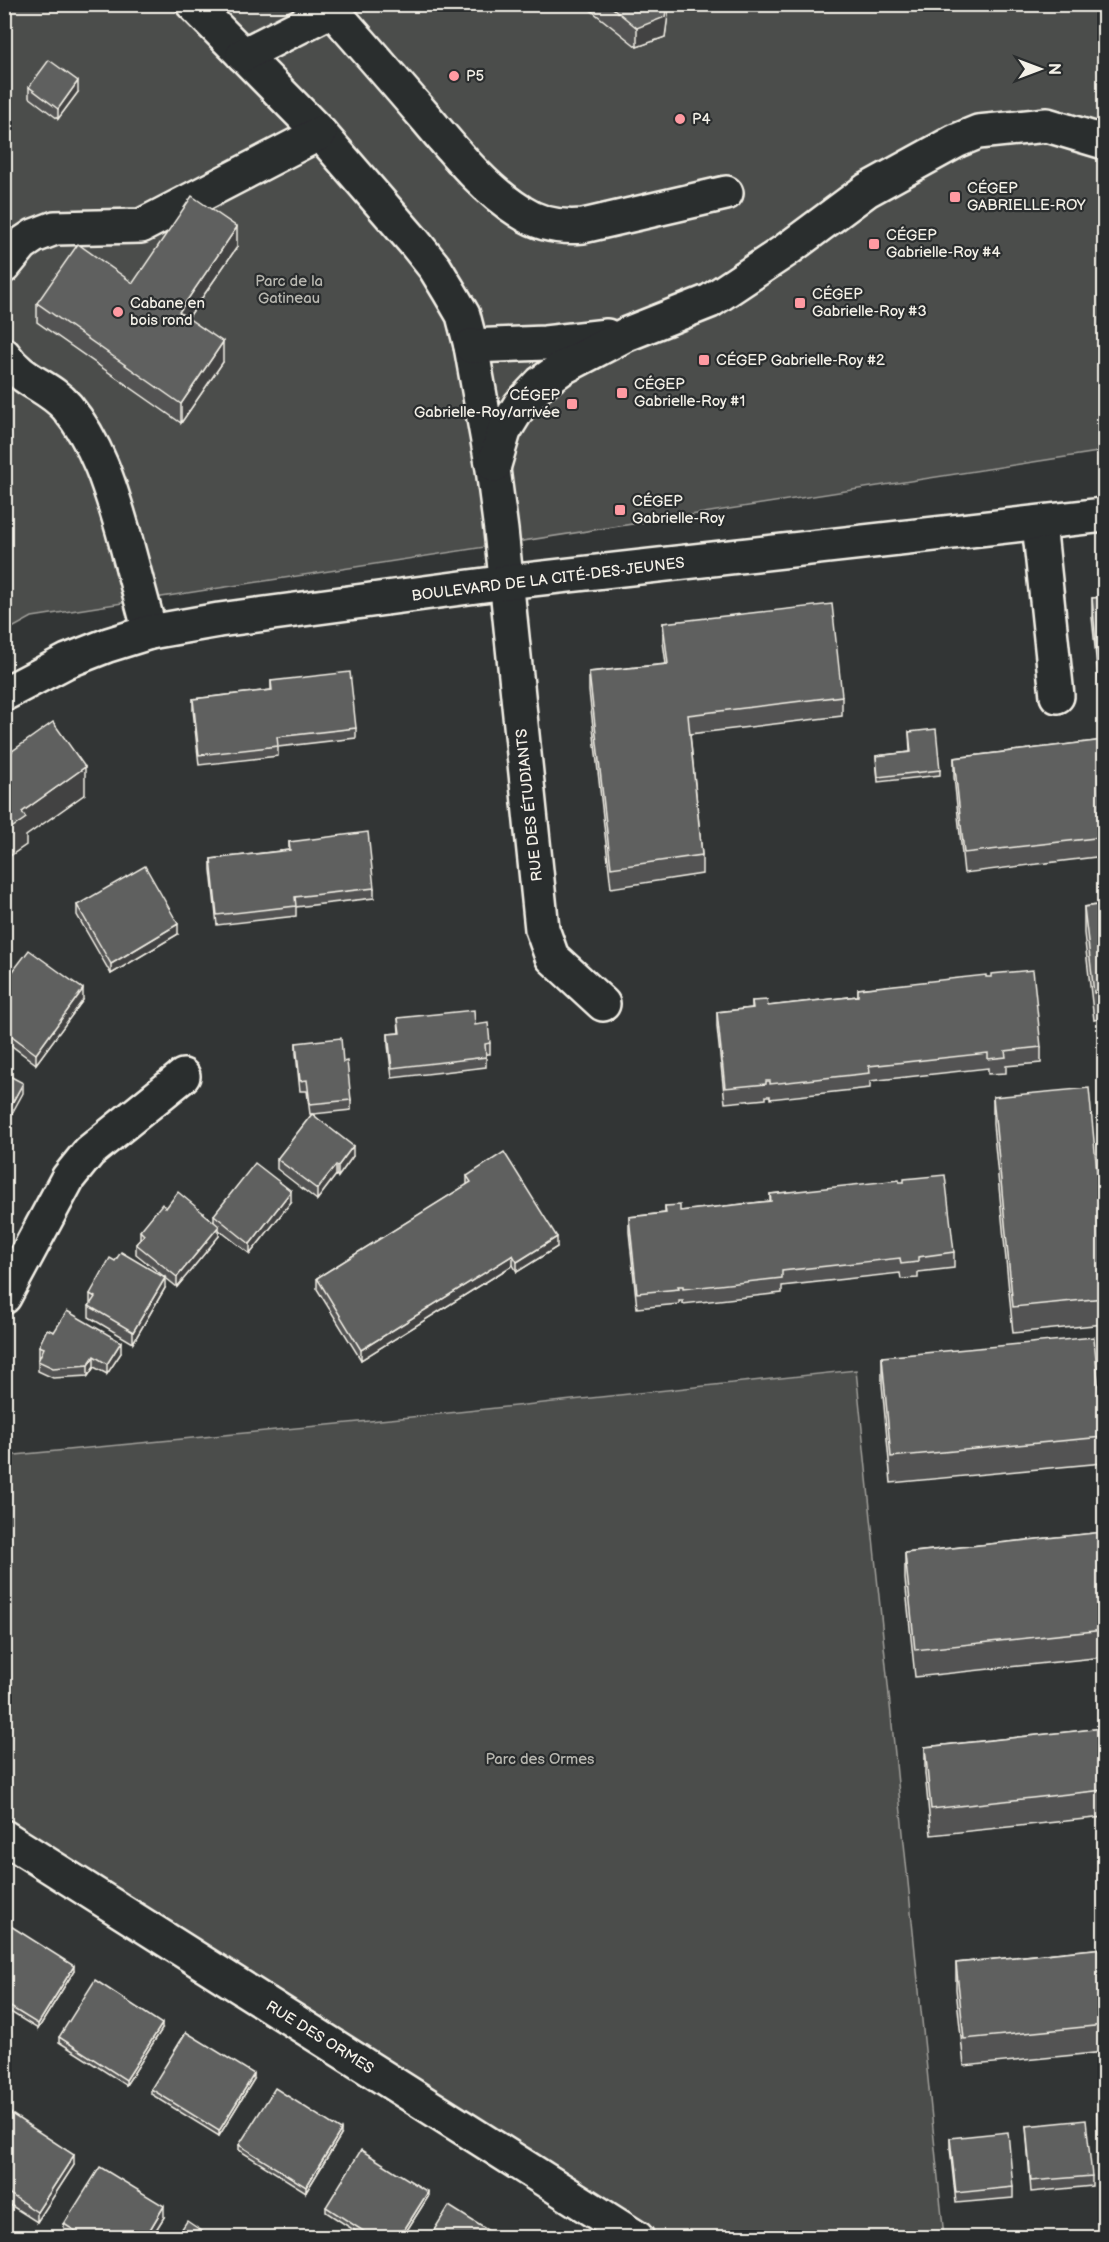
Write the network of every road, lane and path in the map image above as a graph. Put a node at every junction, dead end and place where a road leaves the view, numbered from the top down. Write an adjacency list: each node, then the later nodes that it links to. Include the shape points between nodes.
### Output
1 (193, 4): 2 (street, RUE DES ÉTUDIANTS)
2 (243, 55): 3 (street, RUE DES ÉTUDIANTS); 5 (street, via 332,10 495,193 537,220 567,227 583,226)
3 (320, 133): 6 (street, via 141,226 55,228 22,243); 8 (street, RUE DES ÉTUDIANTS, via 435,268 463,315)
4 (1104, 142): 7 (street, via 1047,125 978,132 867,190 710,301)
5 (726, 193)
6 (4, 266)
7 (627, 334): 8 (street); 10 (street, via 562,368 530,394 504,432)
8 (471, 346): 10 (street, RUE DES ÉTUDIANTS)
9 (4, 355): 14 (street, via 16,370 66,406 96,450 112,492)
10 (493, 469): 13 (street, RUE DES ÉTUDIANTS)
11 (1104, 515): 12 (street, BOULEVARD DE LA CITÉ-DES-JEUNES)
12 (1039, 523): 13 (street, BOULEVARD DE LA CITÉ-DES-JEUNES); 16 (street)
13 (507, 582): 14 (street, BOULEVARD DE LA CITÉ-DES-JEUNES); 17 (street, RUE DES ÉTUDIANTS, via 542,929 552,957)
14 (150, 632): 15 (street, BOULEVARD DE LA CITÉ-DES-JEUNES, via 67,661)
15 (4, 694)
16 (1057, 696)
17 (603, 1004)
18 (183, 1076): 19 (street, via 89,1152 68,1178)
19 (4, 1297)
20 (4, 1837): 21 (street, RUE DES ORMES)
21 (623, 2234)

